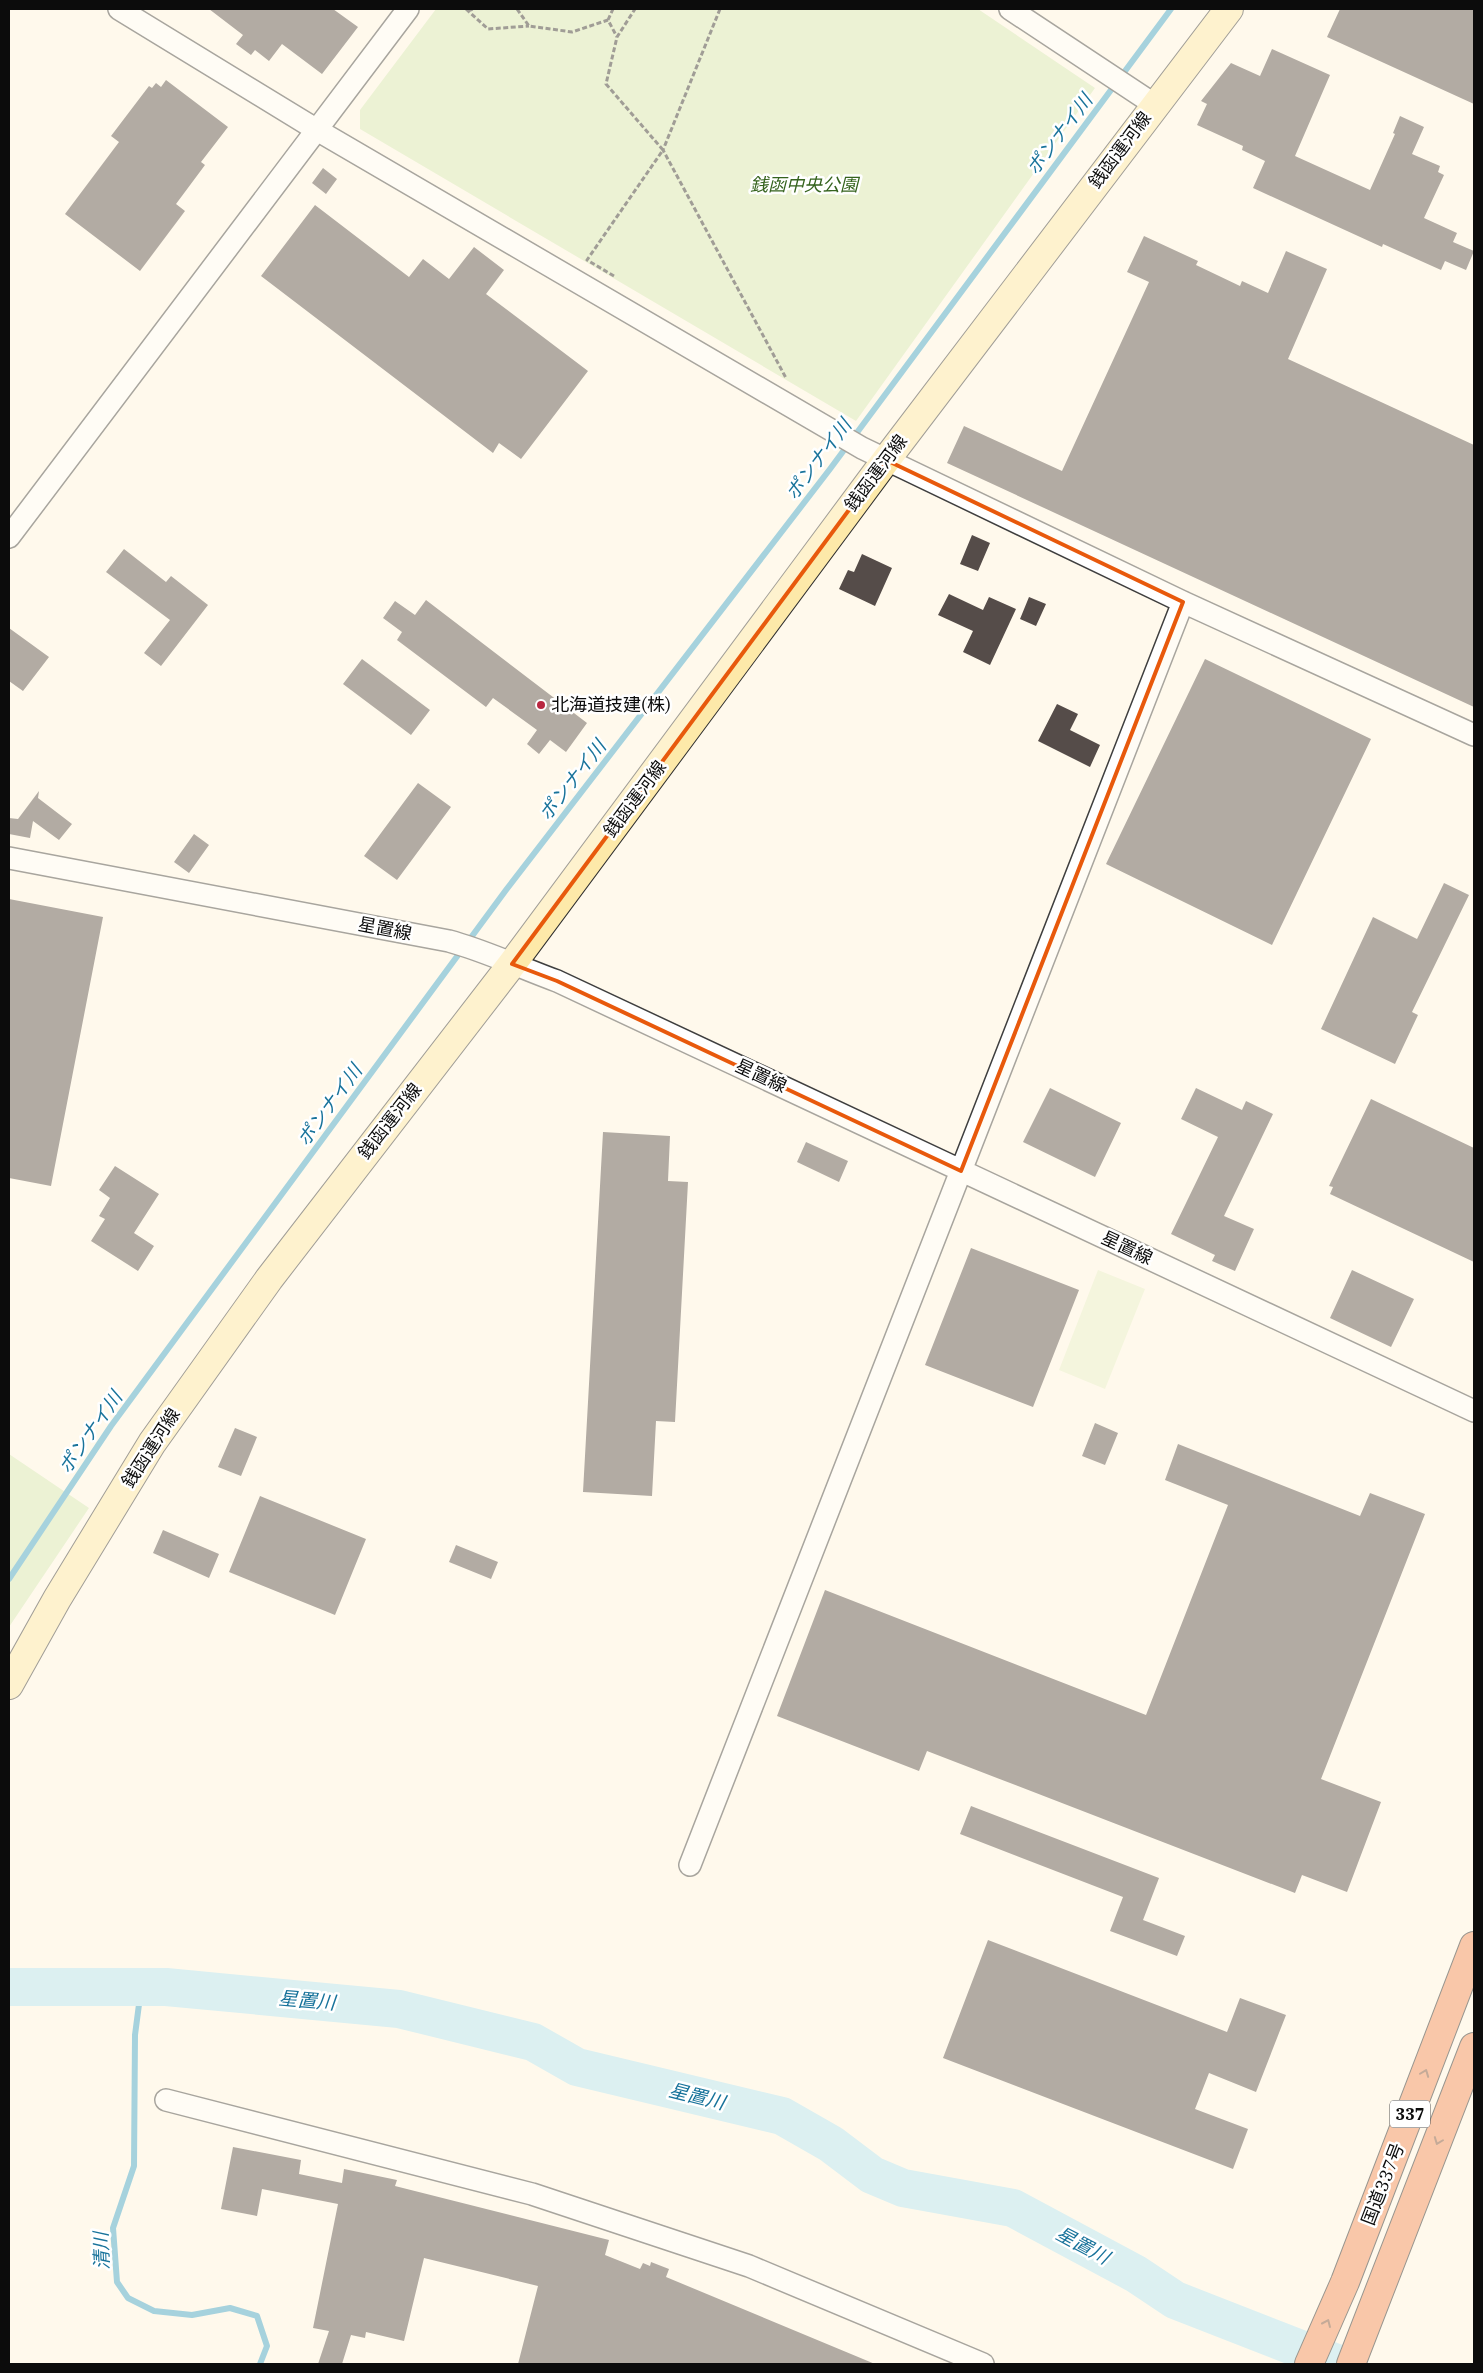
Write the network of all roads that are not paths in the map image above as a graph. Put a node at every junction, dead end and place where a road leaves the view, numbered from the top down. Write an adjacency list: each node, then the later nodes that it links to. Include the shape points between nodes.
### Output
1 (119, 9): 6 (street)
2 (408, 9): 6 (street)
3 (1010, 9): 5 (street)
4 (1229, 9): 5 (street, 銭函運河線)
5 (1155, 105): 7 (street, 銭函運河線)
6 (317, 130): 7 (street); 8 (street)
7 (886, 460): 9 (street); 12 (street, 銭函運河線)
8 (9, 537)
9 (1183, 602): 10 (street); 13 (street)
10 (1474, 735)
11 (9, 858): 12 (street, 星置線, via 449,941)
12 (512, 964): 13 (street, 星置線, via 566,985); 15 (street, 銭函運河線, via 269,1279 157,1435 57,1599)
13 (961, 1171): 14 (street, 星置線); 16 (street)
14 (1474, 1411)
15 (9, 1685)
16 (690, 1865)
17 (1474, 1946): 21 (highway, 国道337号 / 337, one-way to 17, via 1345,2282)
18 (1474, 2047): 22 (highway, 国道337号 / 337, one-way to 22)
19 (166, 2100): 20 (street, via 532,2194 749,2266)
20 (983, 2364)
21 (1309, 2364)
22 (1351, 2364)

